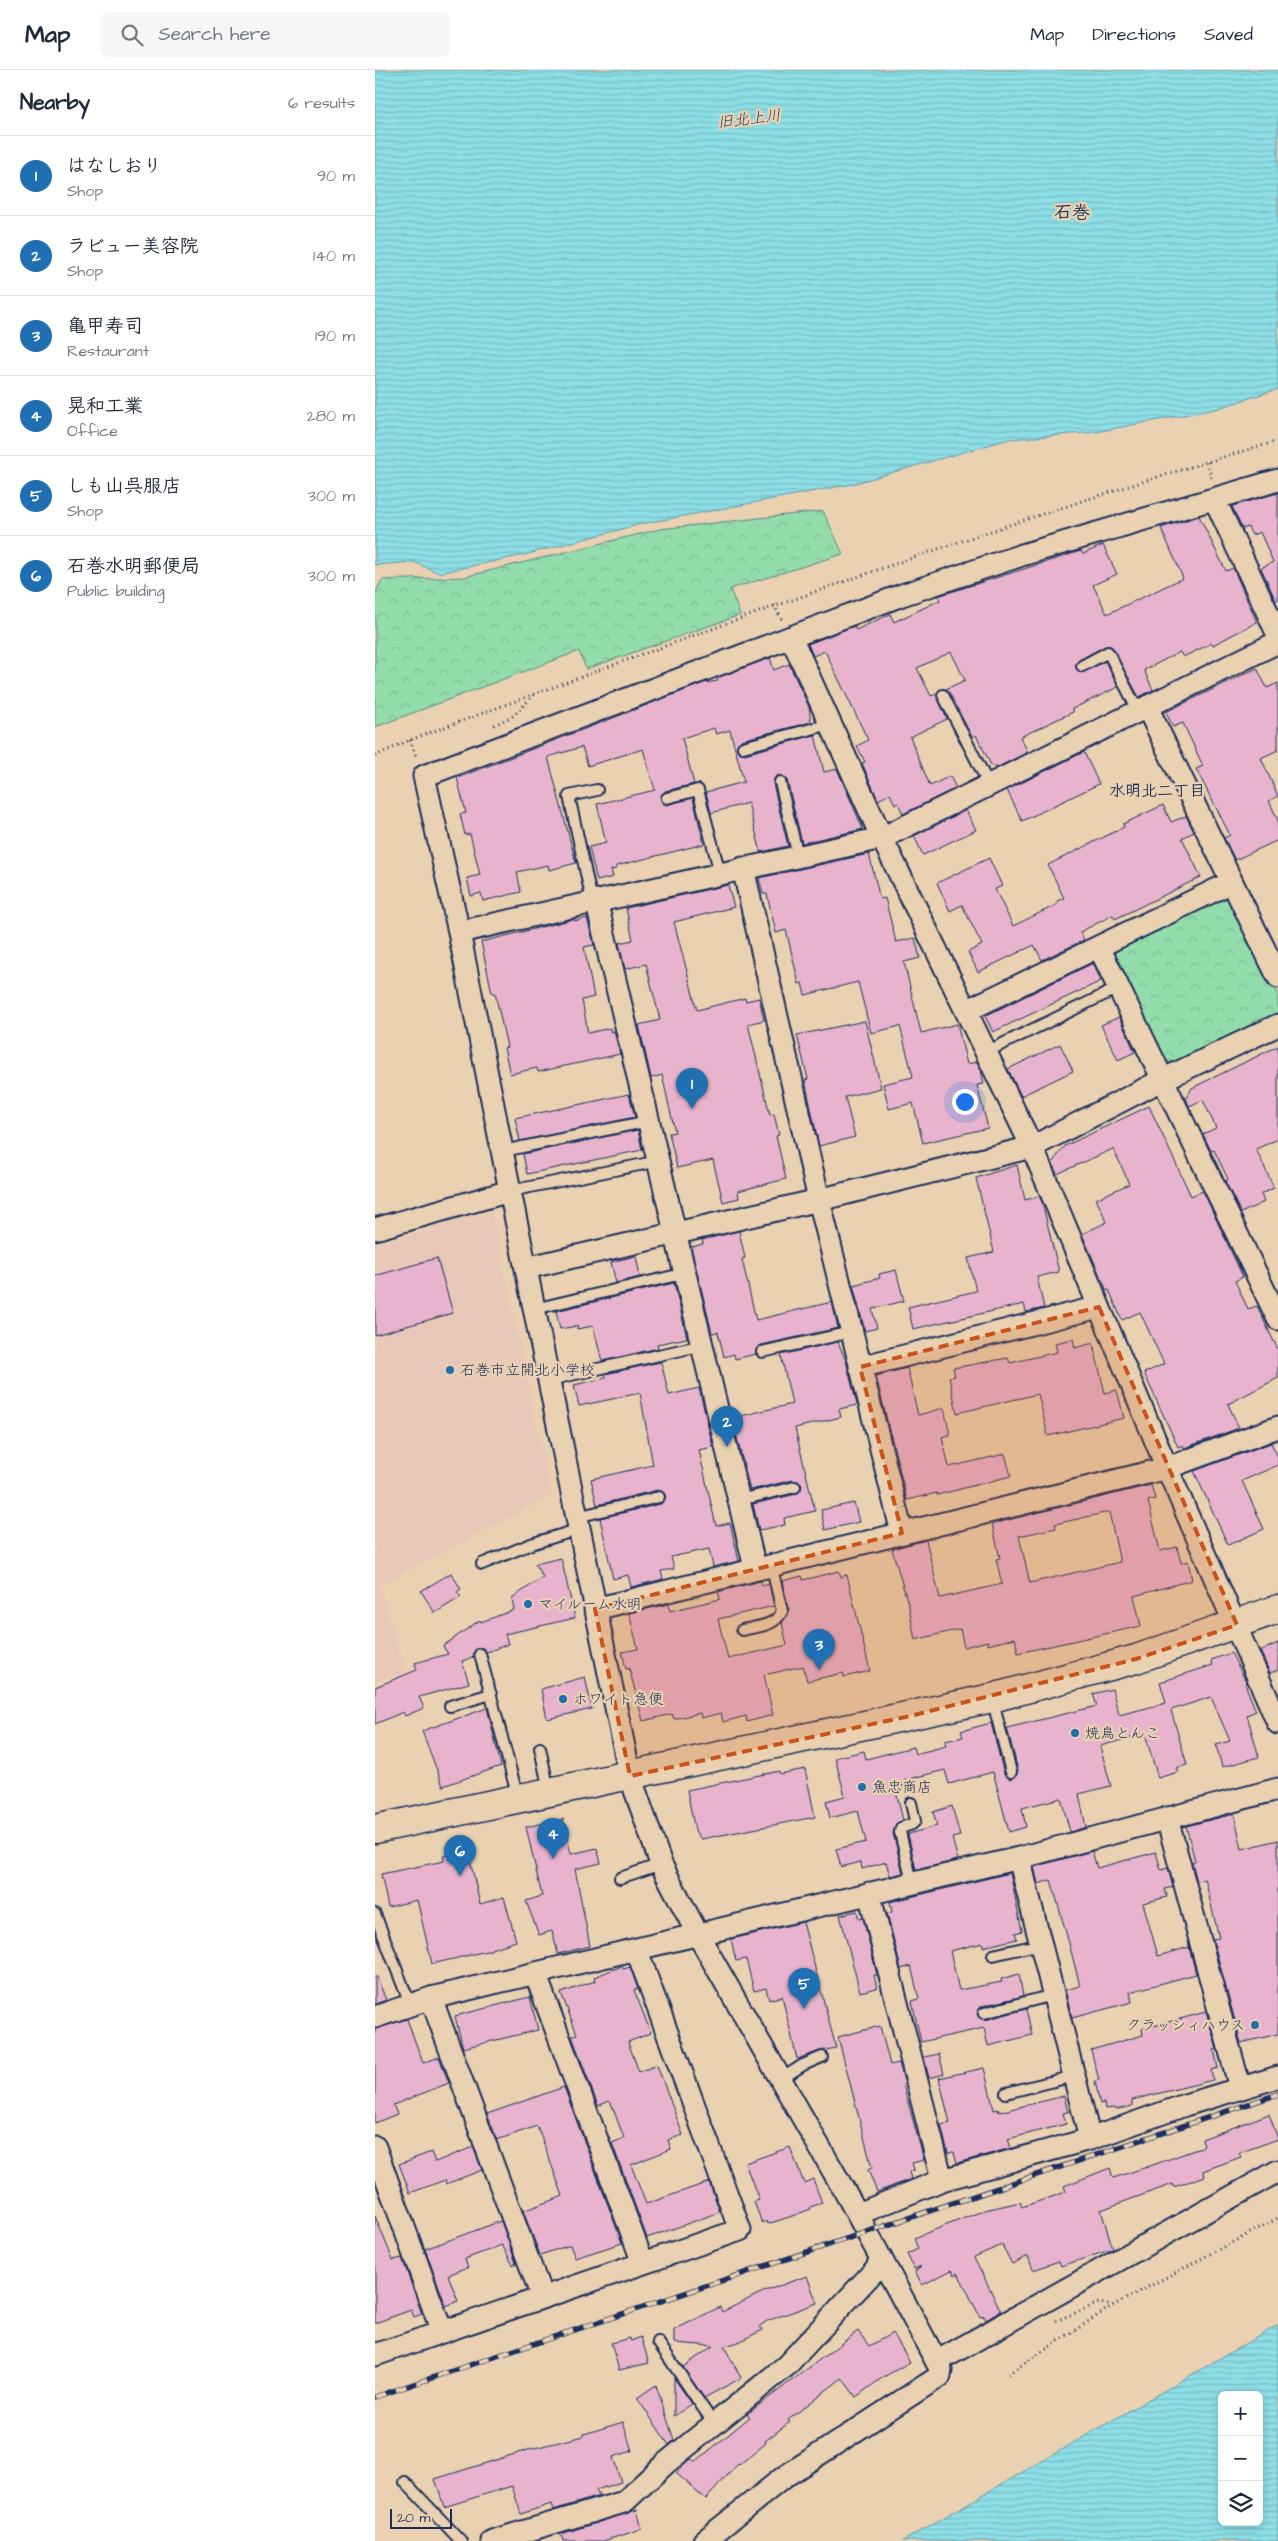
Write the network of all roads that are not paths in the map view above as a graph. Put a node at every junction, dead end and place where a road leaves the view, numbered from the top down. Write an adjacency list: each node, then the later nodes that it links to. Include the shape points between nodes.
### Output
1 (1278, 480): 2 (street)
2 (1215, 500): 3 (street); 4 (street, via 1022,554)
3 (1278, 635)
4 (791, 637): 9 (street); 21 (street, via 424,776)
5 (1278, 642): 8 (street)
6 (1082, 666): 8 (lane, via 1108,652)
7 (943, 695): 12 (lane)
8 (1142, 709): 12 (street); 19 (street)
9 (831, 724): 10 (lane); 15 (street)
10 (743, 747)
11 (780, 782): 16 (lane)
12 (989, 785): 15 (street)
13 (597, 790): 20 (lane, via 569,796)
14 (667, 798): 18 (lane, via 698,790)
15 (882, 838): 16 (street); 25 (street)
16 (798, 856): 17 (street)
17 (743, 868): 18 (street); 34 (street)
18 (720, 873): 20 (street)
19 (1232, 882): 22 (street); 23 (street)
20 (594, 900): 21 (street); 29 (street)
21 (459, 932): 31 (street)
22 (1099, 947): 24 (street); 25 (street)
23 (1278, 977)
24 (1118, 988): 27 (lane); 28 (street)
25 (966, 1011): 27 (street)
26 (1278, 1025): 28 (street)
27 (986, 1052): 30 (street)
28 (1162, 1080): 30 (street); 41 (street)
29 (649, 1121): 31 (lane); 32 (street)
30 (1032, 1147): 34 (street); 39 (street)
31 (503, 1151): 33 (street)
32 (659, 1161): 33 (lane); 36 (street)
33 (509, 1191): 35 (street); 37 (street)
34 (819, 1200): 36 (street); 42 (street)
35 (375, 1229)
36 (677, 1233): 37 (street); 38 (street)
37 (526, 1268): 40 (street)
38 (686, 1273): 40 (lane); 43 (street)
39 (1099, 1307): 45 (street); 48 (street)
40 (534, 1309): 46 (street)
41 (1278, 1319)
42 (851, 1332): 44 (lane); 45 (street)
43 (703, 1345): 46 (lane); 51 (street)
44 (762, 1352)
45 (861, 1368): 53 (street)
46 (549, 1380): 52 (street)
47 (1278, 1427): 48 (street)
48 (1167, 1468): 53 (street); 58 (street)
49 (795, 1487): 51 (lane)
50 (659, 1497): 52 (lane)
51 (739, 1500): 55 (street)
52 (578, 1523): 54 (lane); 56 (street)
53 (901, 1534): 55 (street)
54 (482, 1564)
55 (763, 1566): 56 (street); 59 (lane, via 781,1611 779,1617 773,1623)
56 (595, 1609): 67 (street)
57 (1278, 1609): 58 (street)
58 (1237, 1625): 62 (street, via 1137,1659); 64 (street)
59 (741, 1630)
60 (480, 1654): 61 (lane)
61 (491, 1694): 63 (lane); 70 (lane)
62 (992, 1698): 66 (lane); 67 (street)
63 (450, 1706)
64 (1278, 1723)
65 (540, 1748): 69 (lane)
66 (1011, 1772)
67 (630, 1776): 69 (street); 75 (street)
68 (1278, 1789): 72 (street)
69 (550, 1792): 70 (street)
70 (518, 1799): 73 (street)
71 (911, 1803): 77 (lane, via 915,1820 901,1828 901,1832)
72 (1167, 1818): 74 (street); 94 (street)
73 (375, 1829)
74 (1019, 1858): 77 (street); 81 (street)
75 (661, 1864): 76 (lane); 80 (street)
76 (620, 1878)
77 (912, 1882): 78 (street)
78 (869, 1893): 80 (street); 99 (street)
79 (375, 1914): 87 (lane)
80 (697, 1933): 82 (street); 93 (street)
81 (1041, 1944): 83 (lane); 85 (street)
82 (637, 1951): 84 (street); 102 (street, via 740,2230)
83 (993, 1955)
84 (535, 1974): 86 (street); 102 (street)
85 (1053, 1996): 88 (lane); 91 (street)
86 (431, 1998): 87 (street); 103 (street)
87 (409, 2004): 89 (street)
88 (984, 2013)
89 (375, 2017)
90 (822, 2057): 93 (lane)
91 (1074, 2076): 95 (lane); 96 (street)
92 (1278, 2077): 94 (street)
93 (781, 2079): 100 (street)
94 (1240, 2088): 96 (street)
95 (1006, 2093)
96 (1090, 2139): 99 (street)
97 (375, 2147): 104 (street)
98 (1278, 2171): 107 (street)
99 (941, 2180): 100 (street)
100 (858, 2214): 101 (street)
101 (881, 2258): 107 (street); 108 (street, via 876,2269 786,2366)
102 (643, 2263): 103 (street)
103 (542, 2297): 104 (street)
104 (442, 2332): 106 (street)
105 (658, 2342): 108 (lane)
106 (375, 2354)
107 (938, 2361): 112 (street, via 941,2376 784,2477)
108 (714, 2424): 111 (street, via 665,2463 624,2502)
109 (405, 2482): 110 (lane)
110 (461, 2541)
111 (492, 2541)
112 (704, 2541)

